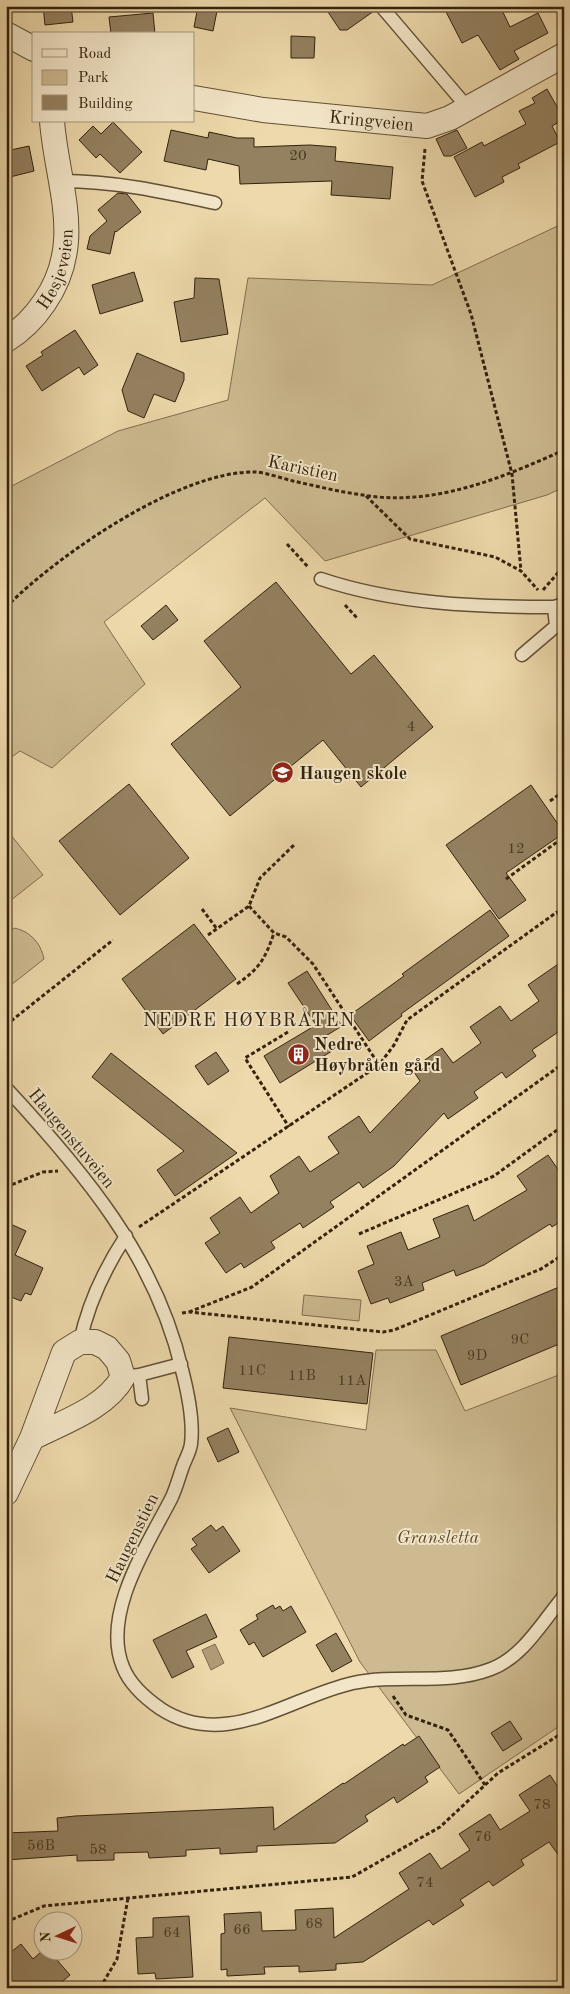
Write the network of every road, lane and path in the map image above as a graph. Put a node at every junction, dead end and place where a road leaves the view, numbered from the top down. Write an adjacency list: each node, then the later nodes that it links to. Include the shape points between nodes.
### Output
1 (381, 6): 6 (lane)
2 (6, 34): 3 (street)
3 (32, 49)
4 (564, 55): 6 (street, Kringveien)
5 (195, 98): 8 (street, Kringveien, via 263,110)
6 (468, 108): 8 (street, Kringveien)
7 (52, 122): 9 (street, Hesjeveien)
8 (426, 126): 13 (path, via 422,181 471,314)
9 (62, 181): 10 (lane, via 150,189); 11 (street, Hesjeveien, via 67,229 64,265 54,289 33,319)
10 (215, 203)
11 (6, 340)
12 (564, 450): 13 (path, Karistien)
13 (512, 474): 14 (path, Karistien, via 411,498); 16 (path)
14 (365, 496): 16 (path, via 410,539 495,557); 19 (path, Karistien, via 256,472 216,478 186,488 134,513 79,547)
15 (564, 566): 16 (path, via 540,592)
16 (521, 571)
17 (321, 579): 18 (lane, via 354,590 450,604)
18 (559, 605): 20 (lane, via 556,626)
19 (6, 607)
20 (522, 655)
21 (564, 791): 22 (path)
22 (550, 801)
23 (564, 837): 25 (path)
24 (294, 845): 26 (path, via 260,878)
25 (506, 879)
26 (249, 906): 29 (path); 30 (path)
27 (202, 909): 29 (path)
28 (564, 922): 37 (path, via 557,912 407,1020)
29 (217, 929): 31 (path)
30 (274, 933): 33 (path, via 263,962); 37 (path, via 286,937 313,964)
31 (208, 936)
32 (113, 940): 34 (path)
33 (237, 984)
34 (6, 1025)
35 (288, 1032): 40 (path, via 245,1058)
36 (564, 1063): 46 (path, via 252,1287)
37 (379, 1065): 40 (path)
38 (6, 1088): 41 (lane, Haugenstuveien)
39 (564, 1125): 43 (path, via 494,1176)
40 (288, 1127): 44 (path)
41 (80, 1170): 42 (path, via 43,1172); 44 (lane, Haugenstuveien)
42 (6, 1187)
43 (360, 1234)
44 (126, 1236): 47 (lane, Haugenstien); 48 (lane, via 111,1259 84,1321)
45 (564, 1254): 46 (path, via 541,1269 383,1332)
46 (189, 1312): 47 (path)
47 (165, 1316): 49 (lane, Haugenstien)
48 (80, 1342): 50 (street, via 95,1342 107,1348); 52 (street, via 64,1352)
49 (181, 1364): 50 (lane); 55 (lane, Haugenstien, via 189,1398 191,1445 173,1495 122,1600 118,1641 122,1666 142,1696 171,1715 207,1724 246,1722 319,1692 355,1682)
50 (131, 1376): 51 (lane); 52 (street, via 100,1403)
51 (142, 1398)
52 (32, 1438): 53 (street)
53 (6, 1494)
54 (564, 1596): 55 (lane, Haugenstien, via 522,1649 494,1668 459,1678)
55 (381, 1680): 57 (path, via 406,1715 448,1730)
56 (564, 1732): 57 (path, via 498,1773)
57 (485, 1785): 58 (path, via 440,1827 352,1877)
58 (128, 1898): 59 (path, via 44,1906); 60 (path, via 117,1959)
59 (6, 1922)
60 (100, 1988)

